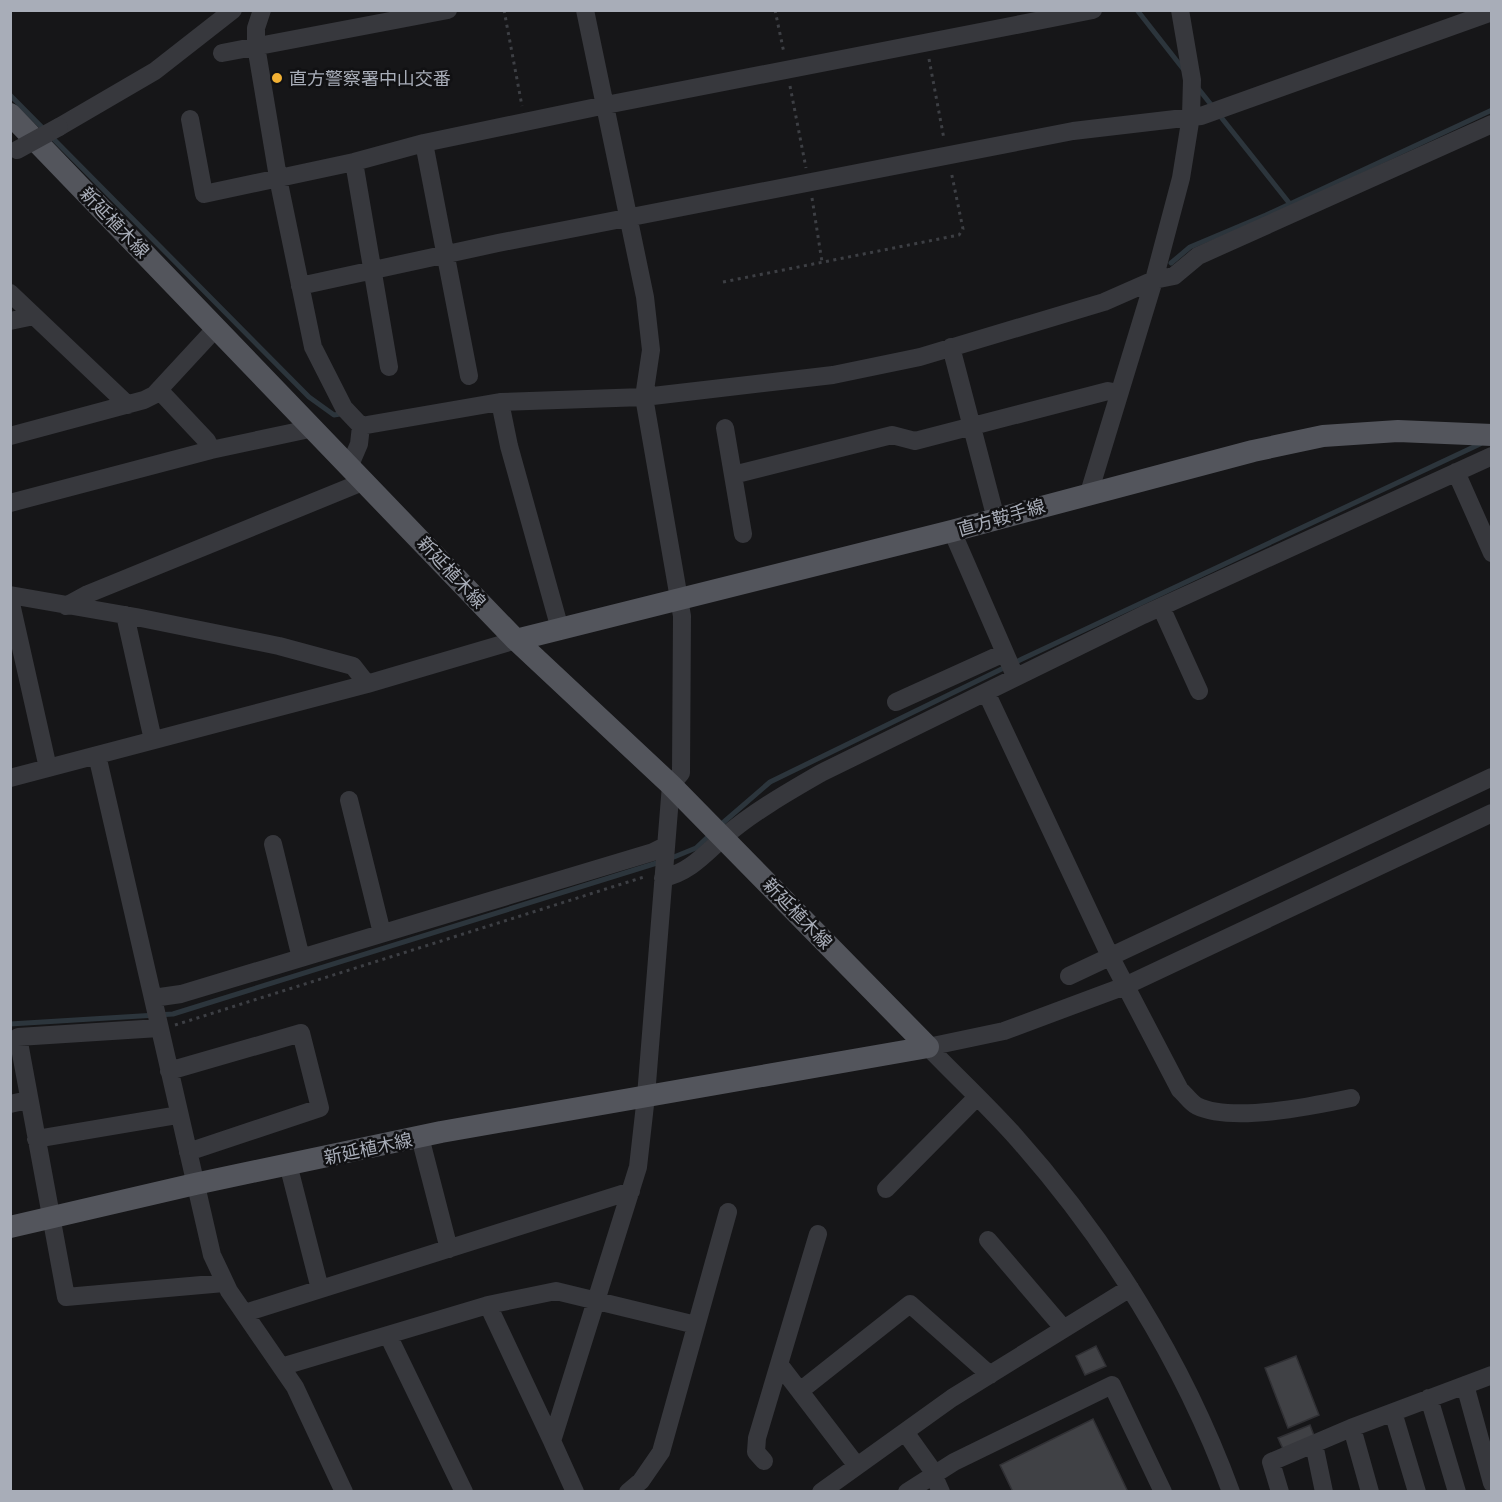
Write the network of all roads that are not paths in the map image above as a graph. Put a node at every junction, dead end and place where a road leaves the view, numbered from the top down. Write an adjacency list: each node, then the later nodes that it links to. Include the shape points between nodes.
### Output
1 (232, 10): 16 (street, bridge, via 155,71)
2 (262, 10): 8 (street)
3 (448, 10): 8 (street)
4 (585, 10): 10 (street)
5 (1093, 10): 10 (street)
6 (1180, 10): 12 (street, via 1192,80)
7 (1491, 12): 12 (street, via 1201,116)
8 (256, 46): 9 (street); 18 (street)
9 (222, 53)
10 (606, 105): 15 (street); 19 (street)
11 (10, 114): 27 (main road, 新延植木線)
12 (1191, 116): 19 (street, via 1073,131); 22 (street, via 1181,178)
13 (190, 119): 18 (street, via 204,194)
14 (1491, 124): 22 (street, via 1198,256 1174,276)
15 (424, 143): 17 (street); 20 (street)
16 (14, 151)
17 (354, 162): 18 (street); 21 (street)
18 (278, 178): 23 (street)
19 (629, 218): 20 (street); 33 (street, via 651,350)
20 (447, 254): 21 (street); 30 (street)
21 (372, 270): 23 (street); 29 (street)
22 (1154, 280): 28 (street, via 1104,303); 32 (street)
23 (300, 286): 36 (street, via 313,347 344,408)
24 (10, 293): 25 (street)
25 (34, 316): 26 (street); 35 (street)
26 (10, 321)
27 (216, 328): 31 (street); 38 (main road, 新延植木線)
28 (951, 347): 33 (street, via 833,375); 37 (street)
29 (389, 367)
30 (469, 376)
31 (159, 390): 35 (street); 42 (street)
32 (1119, 393): 37 (street, via 1108,391); 47 (street)
33 (644, 397): 34 (street); 54 (street)
34 (500, 402): 36 (street); 58 (street)
35 (128, 405): 40 (street)
36 (361, 426): 45 (street)
37 (972, 426): 46 (street, via 915,441 892,435); 49 (street)
38 (314, 428): 42 (street); 45 (main road, 新延植木線)
39 (725, 428): 46 (street)
40 (10, 435)
41 (1491, 435): 47 (main road, 直方鞍手線, via 1398,430 1323,436)
42 (211, 450): 48 (street)
43 (1491, 456): 44 (street)
44 (1456, 472): 52 (street); 56 (street)
45 (358, 473): 55 (street); 59 (main road, 新延植木線)
46 (733, 475): 51 (street)
47 (1089, 493): 49 (main road, 直方鞍手線)
48 (10, 503)
49 (996, 519): 50 (main road, 直方鞍手線)
50 (952, 531): 54 (main road, 直方鞍手線); 60 (street)
51 (742, 534)
52 (1491, 553)
53 (10, 597): 55 (street); 68 (street)
54 (680, 600): 58 (main road, 直方鞍手線); 71 (street, via 681,773)
55 (66, 606): 57 (street)
56 (1161, 607): 61 (street); 63 (street)
57 (124, 615): 62 (street, via 279,646 353,666); 66 (street)
58 (560, 629): 59 (main road, 直方鞍手線)
59 (516, 640): 62 (street); 71 (main road, 新延植木線)
60 (1004, 653): 61 (street); 65 (street)
61 (1015, 676): 64 (street)
62 (367, 684): 66 (street)
63 (1199, 691)
64 (986, 692): 74 (street, via 821,773); 79 (street)
65 (896, 702)
66 (153, 741): 67 (street)
67 (97, 756): 68 (street); 83 (street)
68 (48, 768): 70 (street)
69 (1491, 777): 79 (street)
70 (10, 778)
71 (671, 785): 74 (main road, 新延植木線); 76 (street)
72 (349, 800): 78 (street)
73 (1491, 813): 82 (street)
74 (723, 837): 77 (street, via 709,853 676,875); 85 (main road, 新延植木線)
75 (273, 844): 80 (street)
76 (665, 846): 77 (street); 78 (street)
77 (663, 878): 87 (street)
78 (382, 933): 80 (street)
79 (1110, 956): 81 (street); 82 (street)
80 (301, 958): 83 (street, via 181,994)
81 (1069, 976)
82 (1125, 986): 85 (street, via 1004,1031); 89 (street, via 1180,1090 1197,1105 1227,1112 1297,1109)
83 (153, 998): 84 (street)
84 (159, 1028): 86 (street); 90 (street, via 18,1037)
85 (928, 1047): 87 (main road, 新延植木線); 88 (street)
86 (169, 1071): 91 (street); 94 (street, via 301,1033 320,1108)
87 (646, 1096): 92 (main road, 新延植木線); 98 (street, via 638,1167)
88 (977, 1097): 97 (street); 106 (street, via 1053,1182)
89 (1351, 1098)
90 (19, 1102): 93 (street)
91 (178, 1115): 93 (street); 94 (street)
92 (420, 1137): 95 (main road, 新延植木線); 104 (street)
93 (36, 1139): 100 (street)
94 (188, 1152): 96 (street)
95 (288, 1164): 96 (main road, 新延植木線); 107 (street)
96 (195, 1184): 100 (main road, 新延植木線); 105 (street, via 212,1255)
97 (886, 1189)
98 (631, 1191): 104 (street); 108 (street)
99 (728, 1212): 111 (street)
100 (51, 1218): 101 (main road, 新延植木線); 105 (street, via 66,1297)
101 (10, 1227)
102 (818, 1234): 114 (street)
103 (988, 1240): 112 (street)
104 (448, 1249): 107 (street)
105 (224, 1283): 110 (street)
106 (1130, 1288): 112 (street); 137 (street, via 1170,1354)
107 (320, 1289): 110 (street)
108 (595, 1301): 109 (street, via 556,1291); 111 (street); 124 (street)
109 (488, 1305): 113 (street); 124 (street)
110 (245, 1313): 115 (street)
111 (696, 1325): 133 (street, via 662,1452 641,1481)
112 (1065, 1329): 116 (street)
113 (388, 1335): 115 (street); 131 (street)
114 (779, 1364): 119 (street); 126 (street, via 757,1438 756,1452)
115 (284, 1366): 130 (street)
116 (990, 1375): 119 (street, via 910,1304); 123 (street)
117 (1491, 1375): 118 (street)
118 (1465, 1385): 120 (street); 128 (street)
119 (800, 1391): 127 (street)
120 (1429, 1398): 121 (street); 142 (street)
121 (1393, 1412): 122 (street); 141 (street)
122 (1352, 1428): 125 (street); 140 (street)
123 (905, 1432): 127 (street); 129 (street)
124 (552, 1441): 132 (street)
125 (1314, 1444): 138 (street, via 1271,1462); 139 (street)
126 (764, 1461)
127 (857, 1466): 134 (street)
128 (1491, 1483)
129 (938, 1484): 135 (street); 136 (street, via 954,1462 1112,1385)
130 (344, 1491)
131 (464, 1491)
132 (574, 1491)
133 (628, 1491)
134 (821, 1491)
135 (907, 1491)
136 (1163, 1491)
137 (1231, 1491)
138 (1280, 1491)
139 (1324, 1491)
140 (1370, 1491)
141 (1417, 1491)
142 (1457, 1491)

